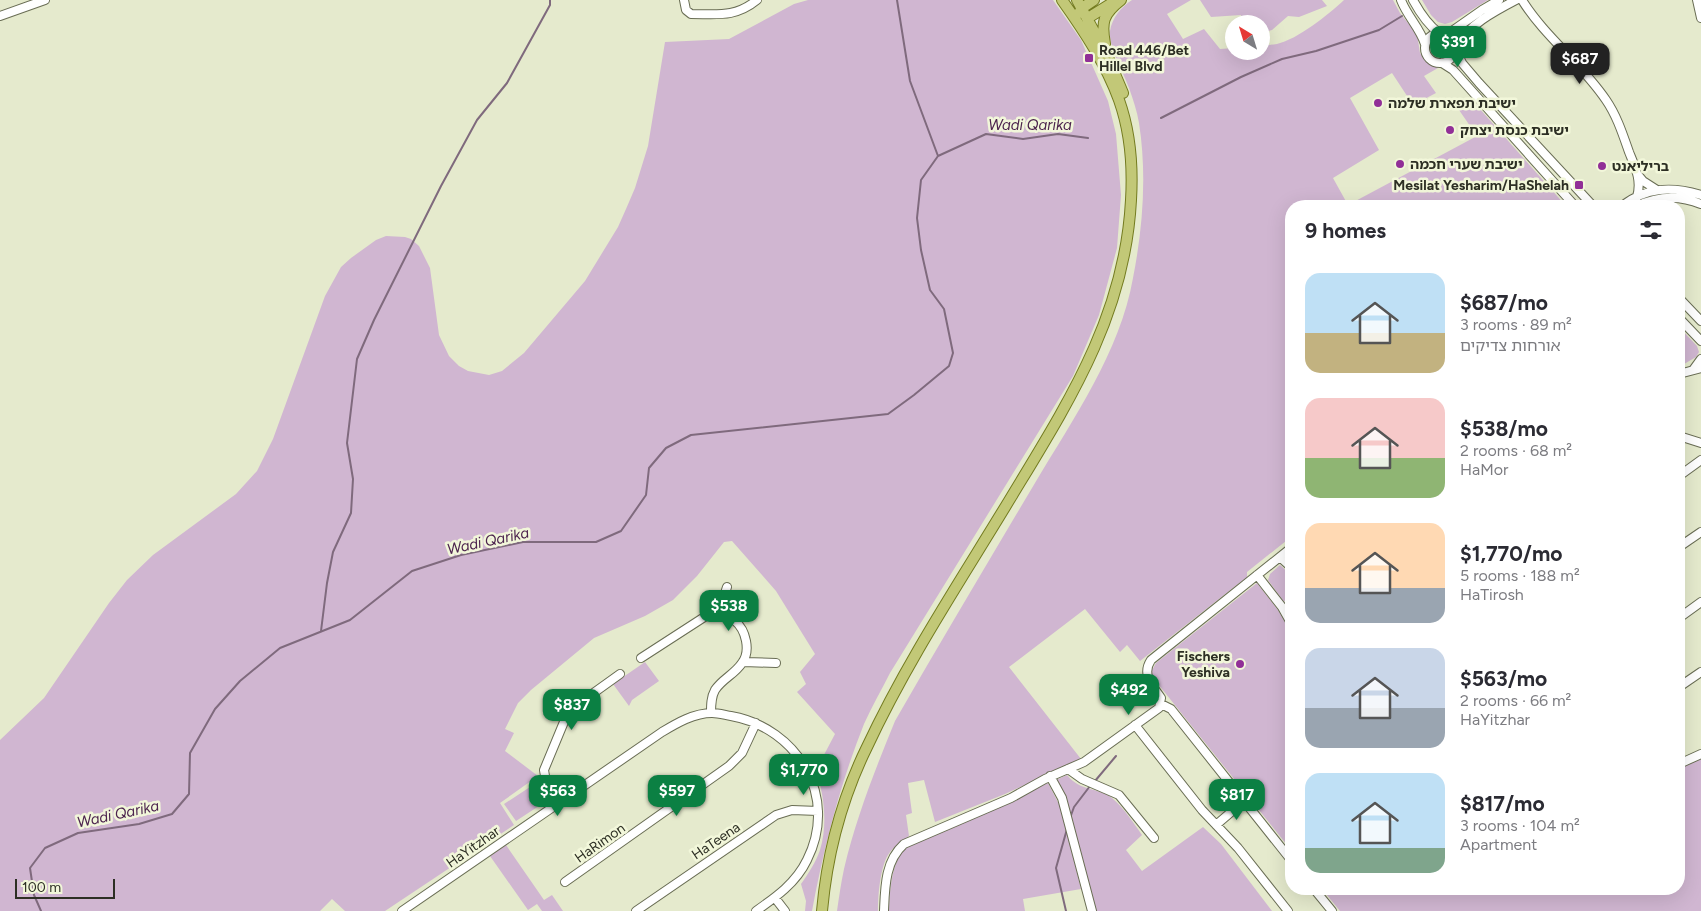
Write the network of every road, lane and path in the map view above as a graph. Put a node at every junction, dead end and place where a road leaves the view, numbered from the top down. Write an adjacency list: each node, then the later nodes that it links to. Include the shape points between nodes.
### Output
1 (45, 0): 15 (street)
2 (684, 0): 3 (street, via 686,10 691,14 734,13)
3 (757, 0)
4 (1062, 0): 16 (main road)
5 (1094, 0): 14 (main road)
6 (1117, 0): 17 (main road)
7 (1121, 0): 22 (main road, via 1103,20)
8 (1401, 0): 20 (street, via 1422,33)
9 (1413, 0): 19 (street, via 1425,19)
10 (1499, 0): 19 (street, via 1452,31)
11 (1516, 0): 21 (street, via 1486,17 1459,40)
12 (1522, 0): 24 (street, via 1607,101)
13 (1698, 0): 18 (street)
14 (1079, 4): 16 (main road); 17 (main road)
15 (0, 16)
16 (1076, 18): 17 (main road); 83 (main road, via 1109,77 1119,101 1126,133 1132,174 1130,219 1118,284 1093,353 1063,410 908,669 865,750 830,854)
17 (1088, 18): 22 (main road)
18 (1701, 18)
19 (1441, 33): 20 (street, via 1430,36); 21 (street, via 1452,38)
20 (1425, 44): 23 (street, via 1429,59)
21 (1456, 48): 23 (street, via 1451,59); 29 (street, via 1462,63 1479,83)
22 (1107, 55): 84 (main road, via 1129,114 1138,174 1133,241 1118,305 1099,356 1068,413 913,672 871,752 836,855)
23 (1442, 63): 28 (street, via 1453,70)
24 (1637, 174): 25 (street); 27 (street)
25 (1657, 190): 26 (street, via 1680,189); 27 (street)
26 (1701, 195)
27 (1637, 197): 30 (street)
28 (1570, 200)
29 (1587, 200)
30 (1632, 200)
31 (1654, 200): 32 (street, via 1670,197)
32 (1701, 204)
33 (1685, 305): 34 (street)
34 (1701, 322)
35 (1685, 324): 36 (street)
36 (1701, 341)
37 (1701, 359): 39 (street)
38 (1701, 368): 39 (street)
39 (1693, 370): 40 (street)
40 (1685, 372)
41 (1685, 438): 42 (street)
42 (1701, 443)
43 (1701, 460): 44 (street)
44 (1685, 472)
45 (1701, 532): 46 (street)
46 (1685, 543)
47 (1285, 553): 48 (street)
48 (1280, 557): 49 (street); 50 (street)
49 (1285, 562)
50 (1258, 575): 53 (street); 62 (street, via 1151,660 1146,672 1161,698)
51 (726, 587): 54 (street)
52 (1701, 602): 55 (street)
53 (1285, 612)
54 (718, 614): 56 (street, via 700,619); 57 (street, via 727,616 741,628 747,646)
55 (1685, 614)
56 (641, 658)
57 (744, 662): 58 (street); 63 (street, via 714,691)
58 (776, 663)
59 (1701, 672): 61 (street)
60 (620, 674): 71 (street, via 574,707 566,717 544,770 547,788)
61 (1685, 683)
62 (1161, 704): 65 (street); 70 (street, via 1171,709)
63 (711, 713): 64 (street); 71 (street, HaYitzhar, via 674,725)
64 (756, 724): 72 (street, via 780,737 801,760 816,793); 76 (street, HaRimon, via 742,753 729,766)
65 (1135, 725): 68 (street, via 1094,756); 73 (street)
66 (1701, 754): 67 (street)
67 (1685, 761)
68 (1068, 769): 69 (street); 74 (street, via 1119,796)
69 (1050, 776): 85 (street, via 1011,798 904,844 891,858); 86 (street, via 1062,798)
70 (1244, 801): 73 (street); 75 (street)
71 (558, 804): 79 (street, HaYitzhar)
72 (818, 810): 78 (street, via 815,836 806,862 791,884); 80 (street, HaTeena, via 792,810 776,815)
73 (1216, 825): 87 (street)
74 (1154, 838)
75 (1285, 852)
76 (565, 882)
77 (1319, 895): 88 (street)
78 (775, 898): 81 (street); 82 (street)
79 (402, 911)
80 (636, 911)
81 (756, 911)
82 (785, 911)
83 (822, 911)
84 (828, 911)
85 (884, 911)
86 (1092, 911)
87 (1288, 911)
88 (1332, 911)

